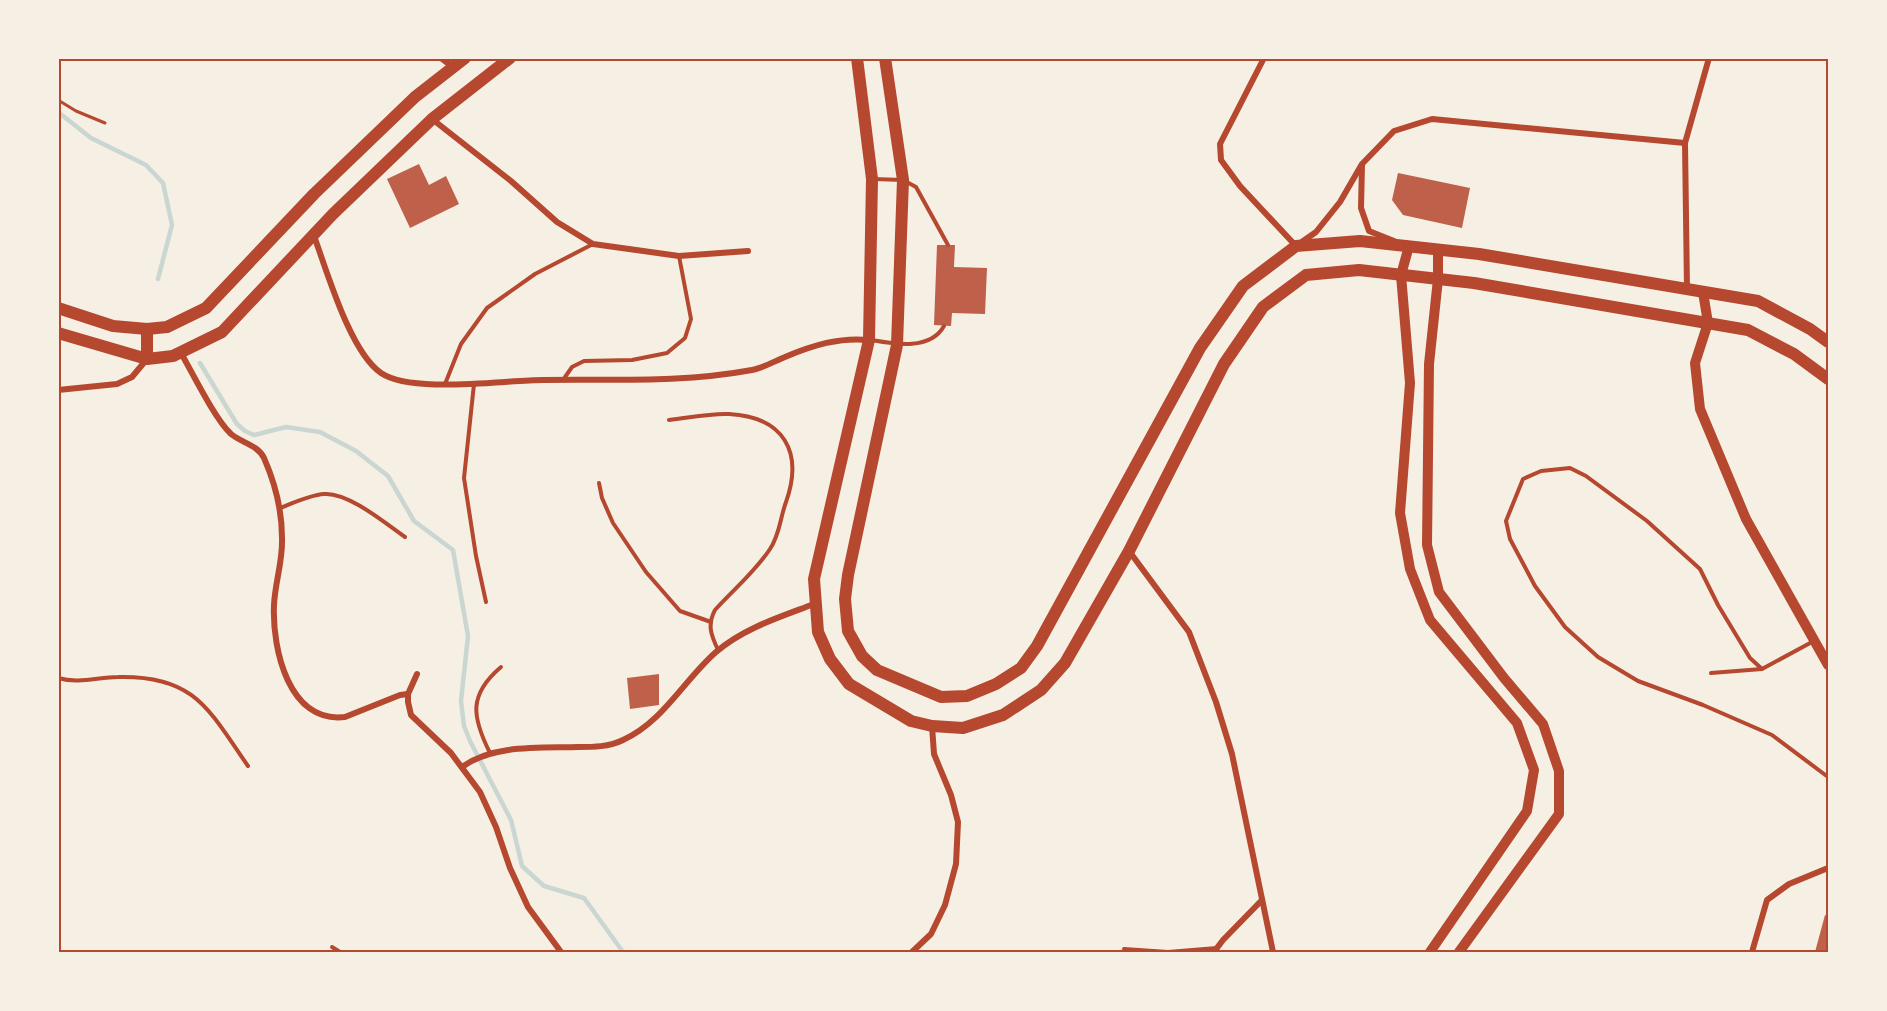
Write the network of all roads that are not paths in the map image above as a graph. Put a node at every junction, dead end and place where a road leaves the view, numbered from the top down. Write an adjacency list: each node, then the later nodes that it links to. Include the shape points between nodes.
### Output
1 (441, 58): 8 (street)
2 (465, 58): 8 (main road)
3 (510, 58): 9 (main road)
4 (857, 58): 12 (main road)
5 (885, 58): 13 (main road)
6 (1264, 58): 17 (street, via 1220,144 1221,160)
7 (1708, 59): 10 (street)
8 (453, 67): 29 (main road, via 415,97 314,194 206,308 167,327)
9 (432, 119): 14 (main road); 15 (street, via 557,222)
10 (1685, 143): 11 (street, via 1432,119 1394,131); 24 (street)
11 (1362, 164): 17 (street, via 1340,202 1316,232); 18 (street, via 1361,208 1369,231)
12 (872, 179): 13 (lane); 31 (main road)
13 (903, 180): 16 (lane, via 916,187); 33 (main road)
14 (314, 235): 34 (main road, via 222,332); 39 (street, via 342,314 364,356 386,376)
15 (593, 244): 21 (street); 39 (lane, via 535,274 487,308 461,344)
16 (948, 245)
17 (1296, 246): 18 (main road, via 1360,241); 33 (main road, via 1243,286 1200,348 1037,646 1021,668 967,696 941,697 877,670 862,656 848,631 848,575)
18 (1409, 246): 19 (main road); 22 (street)
19 (1438, 250): 23 (street); 24 (main road)
20 (748, 251): 21 (street)
21 (679, 256): 37 (lane, via 691,319 686,338 667,353 632,360 584,362 572,367)
22 (1401, 275): 23 (main road); 45 (main road, via 1359,270 1306,275 1263,307 1224,364); 72 (street, via 1410,383 1400,513 1410,569 1430,620 1517,723 1534,770 1527,811)
23 (1438, 279): 27 (main road); 73 (street, via 1429,364 1427,545 1431,564 1439,592 1543,724 1560,771 1558,814)
24 (1687, 289): 25 (main road)
25 (1703, 292): 27 (street); 32 (main road, via 1758,301)
26 (58, 308): 29 (main road, via 113,327)
27 (1708, 323): 36 (main road, via 1748,330 1794,354); 49 (street, via 1695,363 1700,409 1746,519)
28 (944, 326): 33 (lane, via 931,339)
29 (147, 329): 35 (main road)
30 (58, 333): 35 (main road)
31 (869, 340): 33 (lane); 37 (street, via 851,338 823,343 756,369 702,378); 47 (main road, via 814,579)
32 (1828, 342)
33 (897, 345)
34 (181, 352): 35 (main road); 43 (street, via 228,430 261,453)
35 (147, 359): 40 (street, via 132,377 117,384)
36 (1828, 379)
37 (563, 380): 38 (street)
38 (474, 383): 39 (street); 46 (lane, via 464,478)
39 (445, 385)
40 (58, 390)
41 (669, 420): 48 (lane, via 727,414 753,418 776,430 791,452 790,485 775,541 715,610)
42 (599, 483): 48 (lane, via 613,523 646,572 680,611)
43 (280, 508): 44 (lane, via 322,494 336,495); 57 (street, via 283,539 273,619 278,652 294,690 313,712 337,718)
44 (405, 537)
45 (1129, 551): 58 (main road, via 1065,663 1041,690 1003,715 963,728); 64 (street, via 1189,632 1216,702 1232,754)
46 (486, 602)
47 (814, 604): 50 (street, via 752,629); 58 (main road, via 818,632 830,659 849,684 911,721)
48 (711, 622): 50 (lane, via 710,634)
49 (1815, 640): 51 (street); 53 (lane)
50 (718, 651): 59 (street, via 663,710 622,741)
51 (1828, 665)
52 (501, 667): 59 (lane, via 485,682 477,699 478,730)
53 (1762, 669): 54 (lane); 62 (lane, via 1750,658 1700,569 1647,521 1570,468 1540,471 1523,479 1506,521 1510,539 1535,586 1565,627 1598,657 1638,681 1772,735)
54 (1711, 673)
55 (417, 674): 57 (street)
56 (58, 678): 60 (lane, via 75,681 125,676 174,685 209,710)
57 (408, 694): 61 (street, via 409,709 415,719)
58 (932, 726): 70 (street, via 934,754 958,822 956,864 945,905 931,934)
59 (487, 754): 61 (street)
60 (248, 766)
61 (462, 767): 69 (street, via 480,792 528,907)
62 (1828, 777)
63 (1828, 868): 74 (street, via 1789,884 1767,900)
64 (1262, 900): 67 (street); 71 (street)
65 (332, 947): 68 (lane)
66 (1124, 949): 67 (lane)
67 (1216, 950)
68 (340, 952)
69 (561, 952)
70 (912, 952)
71 (1273, 952)
72 (1430, 952)
73 (1459, 952)
74 (1752, 952)

